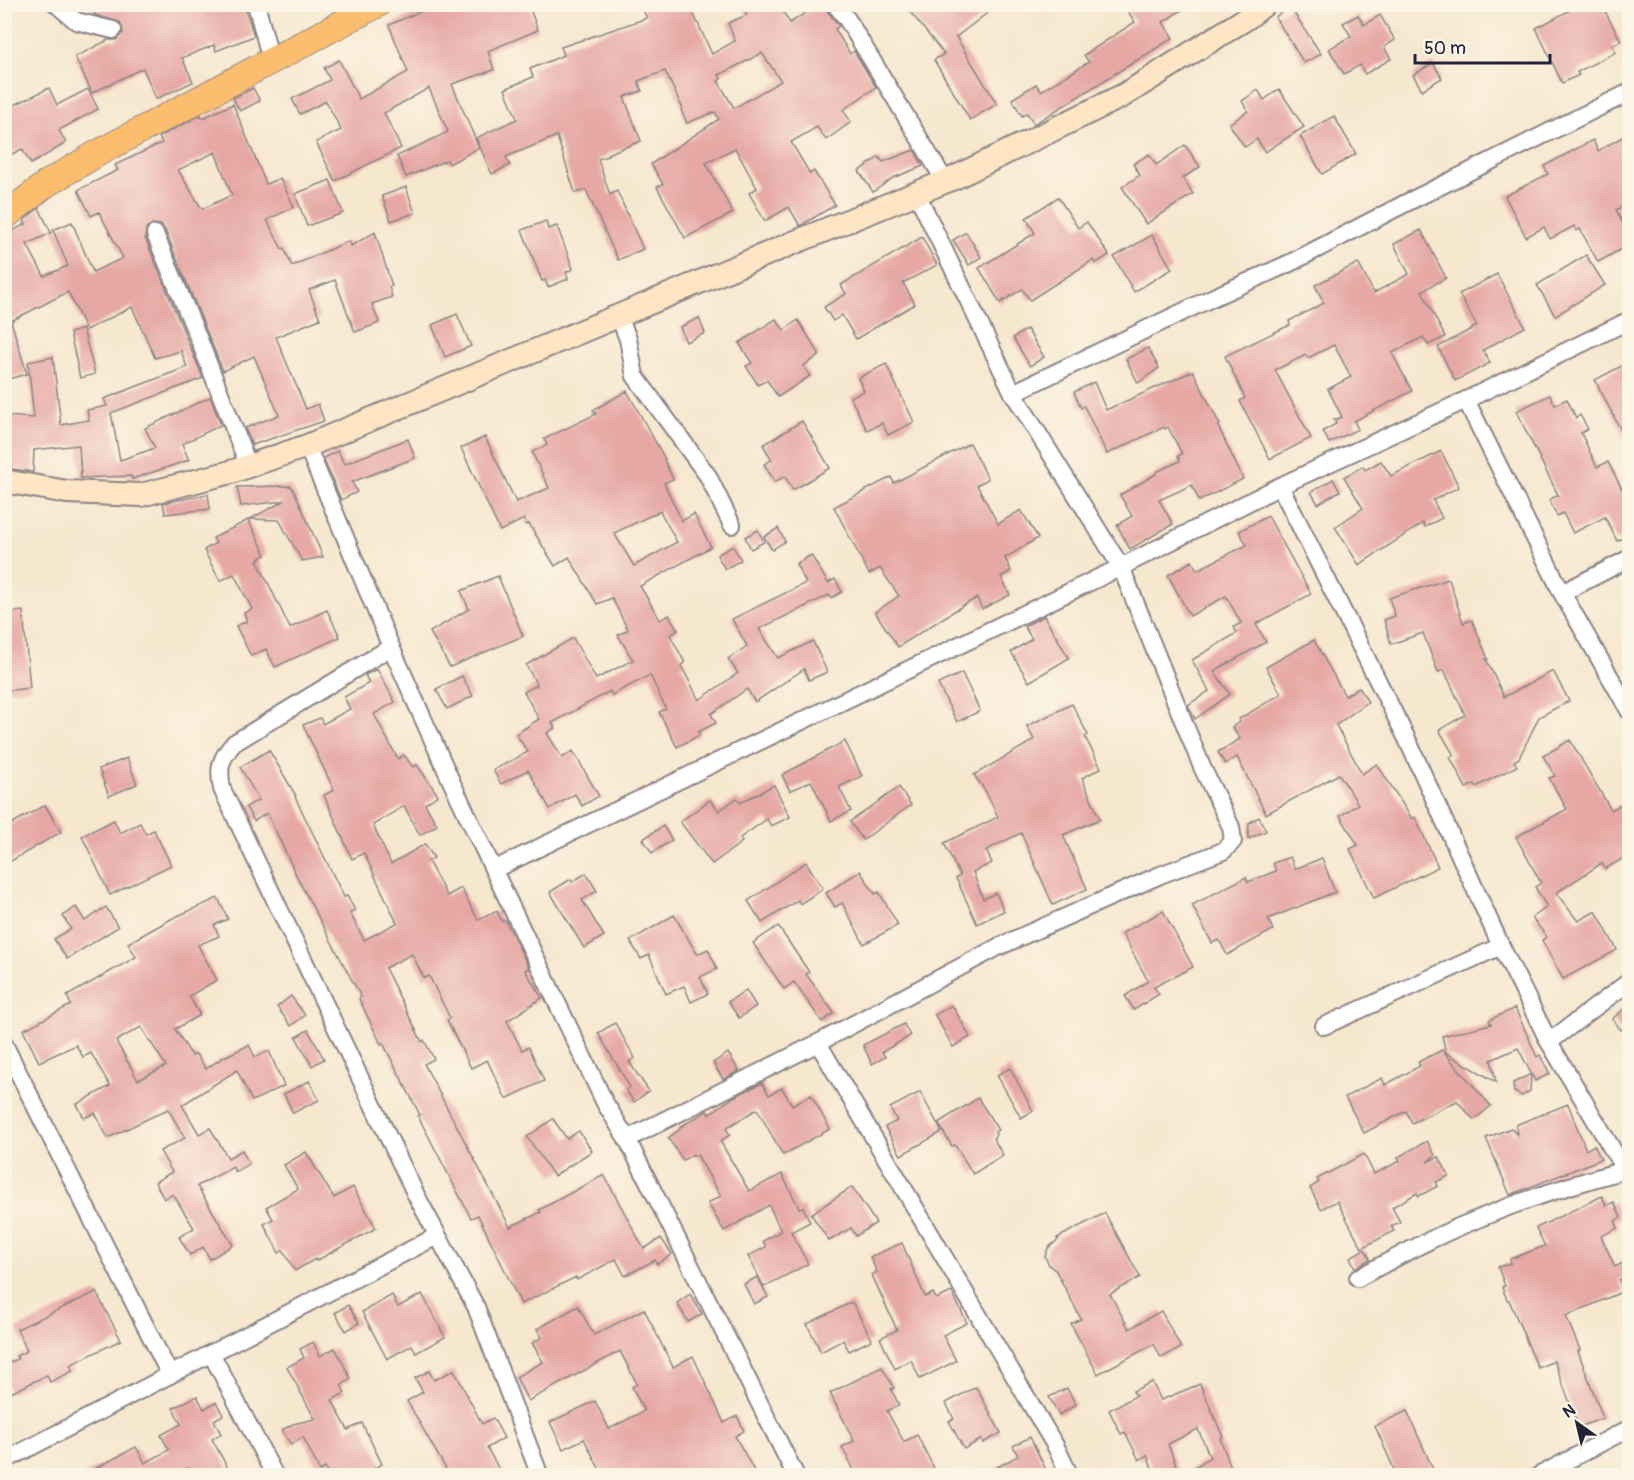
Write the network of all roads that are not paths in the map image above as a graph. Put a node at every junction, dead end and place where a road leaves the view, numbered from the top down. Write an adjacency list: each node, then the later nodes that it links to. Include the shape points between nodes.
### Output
1 (56, 4): 6 (street, via 76,21)
2 (256, 4): 7 (street)
3 (378, 4): 7 (main road)
4 (835, 4): 9 (street)
5 (1265, 4): 9 (street, via 1124,95)
6 (113, 30)
7 (271, 60): 11 (main road, via 98,153 46,184)
8 (1629, 92): 15 (street, via 1290,263)
9 (945, 182): 10 (street)
10 (917, 194): 13 (street); 15 (street)
11 (4, 217)
12 (155, 234): 18 (street)
13 (619, 316): 17 (street); 21 (street, via 628,339 634,375 708,476)
14 (1629, 320): 16 (street)
15 (1012, 393): 23 (street)
16 (1466, 400): 20 (street); 24 (street)
17 (307, 446): 18 (street); 25 (street)
18 (249, 467): 19 (street, via 141,495 68,492)
19 (4, 481)
20 (1280, 486): 23 (street); 28 (street, via 1407,739)
21 (732, 525)
22 (1629, 558): 24 (street)
23 (1121, 567): 27 (street); 32 (street, via 1202,767 1231,827 1233,841 1223,851 998,947)
24 (1562, 593): 26 (street)
25 (391, 646): 27 (street); 36 (street, via 234,743 224,755 219,772 222,789)
26 (1629, 712)
27 (495, 869): 34 (street, via 604,1103)
28 (1501, 946): 30 (street); 31 (street)
29 (1629, 981): 31 (street)
30 (1324, 1026)
31 (1550, 1042): 35 (street)
32 (818, 1043): 34 (street); 45 (street)
33 (4, 1044): 39 (street)
34 (627, 1139): 44 (street)
35 (1627, 1175): 37 (street, via 1567,1186 1472,1221)
36 (437, 1236): 38 (street); 43 (street, via 476,1307)
37 (1358, 1278)
38 (211, 1353): 39 (street); 42 (street)
39 (170, 1375): 41 (street)
40 (1629, 1428): 46 (street)
41 (4, 1461)
42 (275, 1476)
43 (540, 1476)
44 (796, 1476)
45 (1070, 1476)
46 (1538, 1476)

